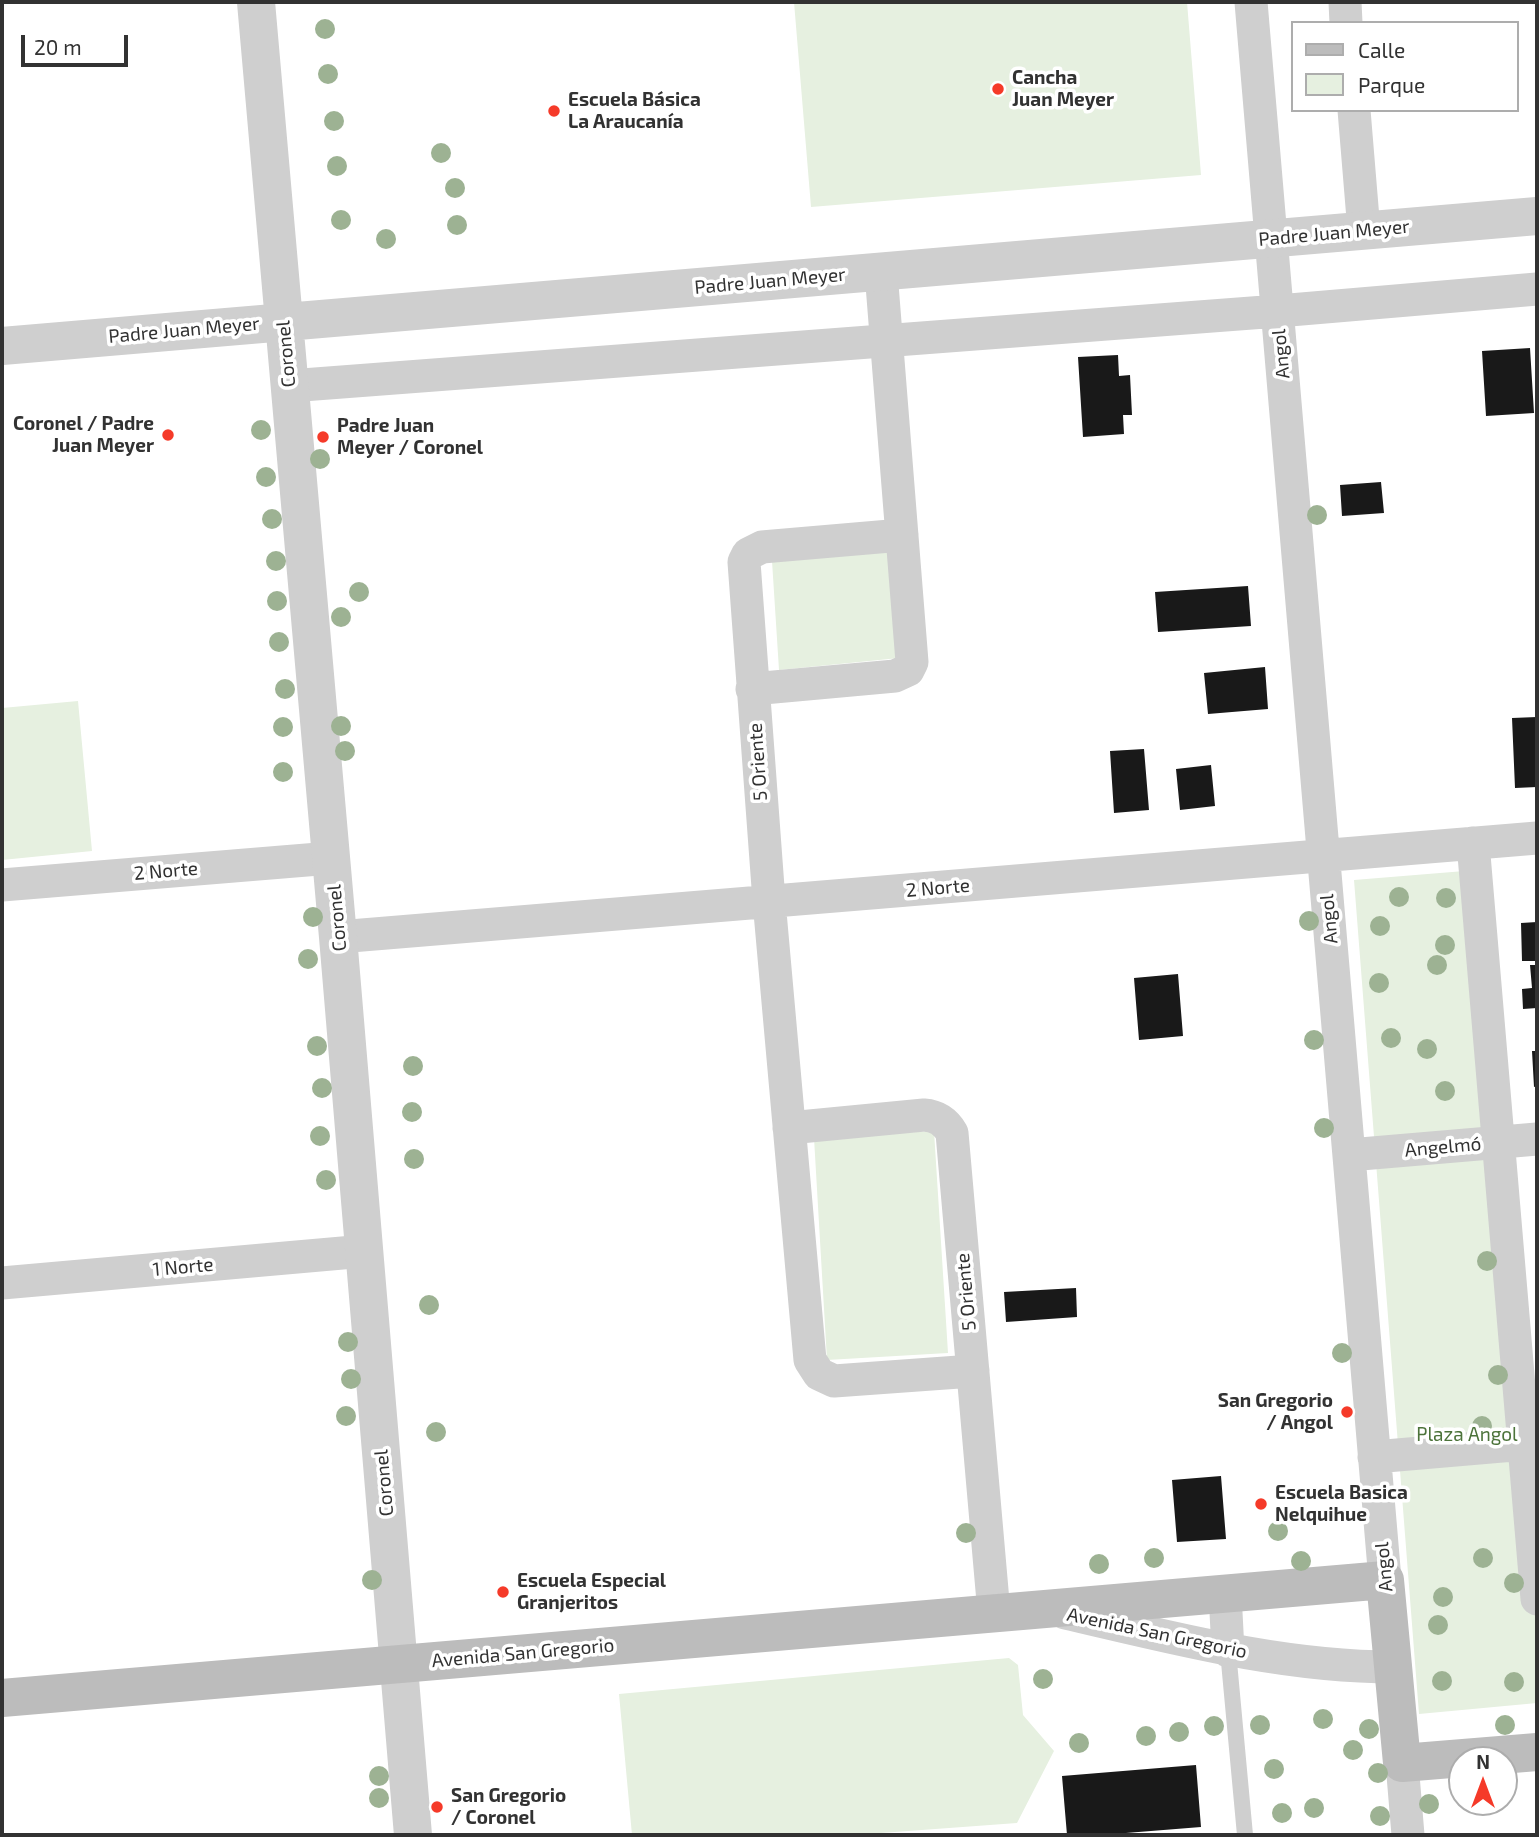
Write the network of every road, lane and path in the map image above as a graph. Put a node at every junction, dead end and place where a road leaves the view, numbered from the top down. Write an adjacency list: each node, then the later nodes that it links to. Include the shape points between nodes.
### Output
1 (256, 2): 12 (street, Coronel)
2 (1251, 2): 8 (street, Angol)
3 (1345, 2): 4 (street)
4 (1346, 21)
5 (1354, 112): 7 (street)
6 (1537, 216): 7 (street, Padre Juan Meyer)
7 (1364, 230): 8 (street, Padre Juan Meyer)
8 (1272, 238): 9 (street, Padre Juan Meyer); 11 (street, Angol)
9 (881, 272): 12 (street, Padre Juan Meyer); 13 (street)
10 (1537, 289): 11 (street)
11 (1278, 311): 13 (street); 20 (street, Angol)
12 (283, 322): 14 (street, Padre Juan Meyer); 15 (street, Coronel)
13 (887, 340): 15 (street); 16 (street)
14 (2, 346)
15 (289, 386): 21 (street, Coronel)
16 (902, 535): 17 (street, 5 Oriente, via 762,547 748,554 743,571); 17 (street, via 912,655 908,670 895,676)
17 (752, 689): 23 (street, 5 Oriente)
18 (1537, 838): 19 (street, 2 Norte)
19 (1474, 843): 20 (street, 2 Norte); 27 (street)
20 (1324, 856): 23 (street, 2 Norte); 28 (street, Angol)
21 (331, 858): 22 (street, 2 Norte); 24 (street, Coronel)
22 (2, 885)
23 (769, 901): 24 (street, 2 Norte); 25 (street, 5 Oriente)
24 (338, 937): 29 (street, Coronel)
25 (789, 1128): 31 (street, 5 Oriente, via 814,1368 834,1381); 31 (street, 5 Oriente, via 924,1115 948,1126)
26 (1537, 1139): 27 (street, Angelmó)
27 (1499, 1142): 28 (street, Angelmó); 32 (street)
28 (1349, 1155): 33 (street, Angol)
29 (365, 1251): 30 (street, 1 Norte); 40 (street, Coronel)
30 (2, 1283)
31 (973, 1371): 38 (street, 5 Oriente)
32 (1531, 1444): 33 (street); 36 (street)
33 (1374, 1457): 34 (street, Angol)
34 (1385, 1580): 35 (main road, Avenida San Gregorio); 41 (main road, Angol)
35 (1225, 1593): 37 (main road, Avenida San Gregorio); 39 (street)
36 (1537, 1599)
37 (1045, 1608): 38 (main road, Avenida San Gregorio); 39 (street, Avenida San Gregorio)
38 (994, 1613): 40 (main road, Avenida San Gregorio)
39 (1228, 1651): 41 (street, Avenida San Gregorio); 46 (lane)
40 (399, 1663): 42 (main road, Avenida San Gregorio); 45 (street, Coronel)
41 (1394, 1667): 44 (main road, Angol)
42 (2, 1698)
43 (1537, 1752): 44 (main road)
44 (1402, 1763): 47 (street, Angol)
45 (414, 1835)
46 (1245, 1835)
47 (1408, 1835)

